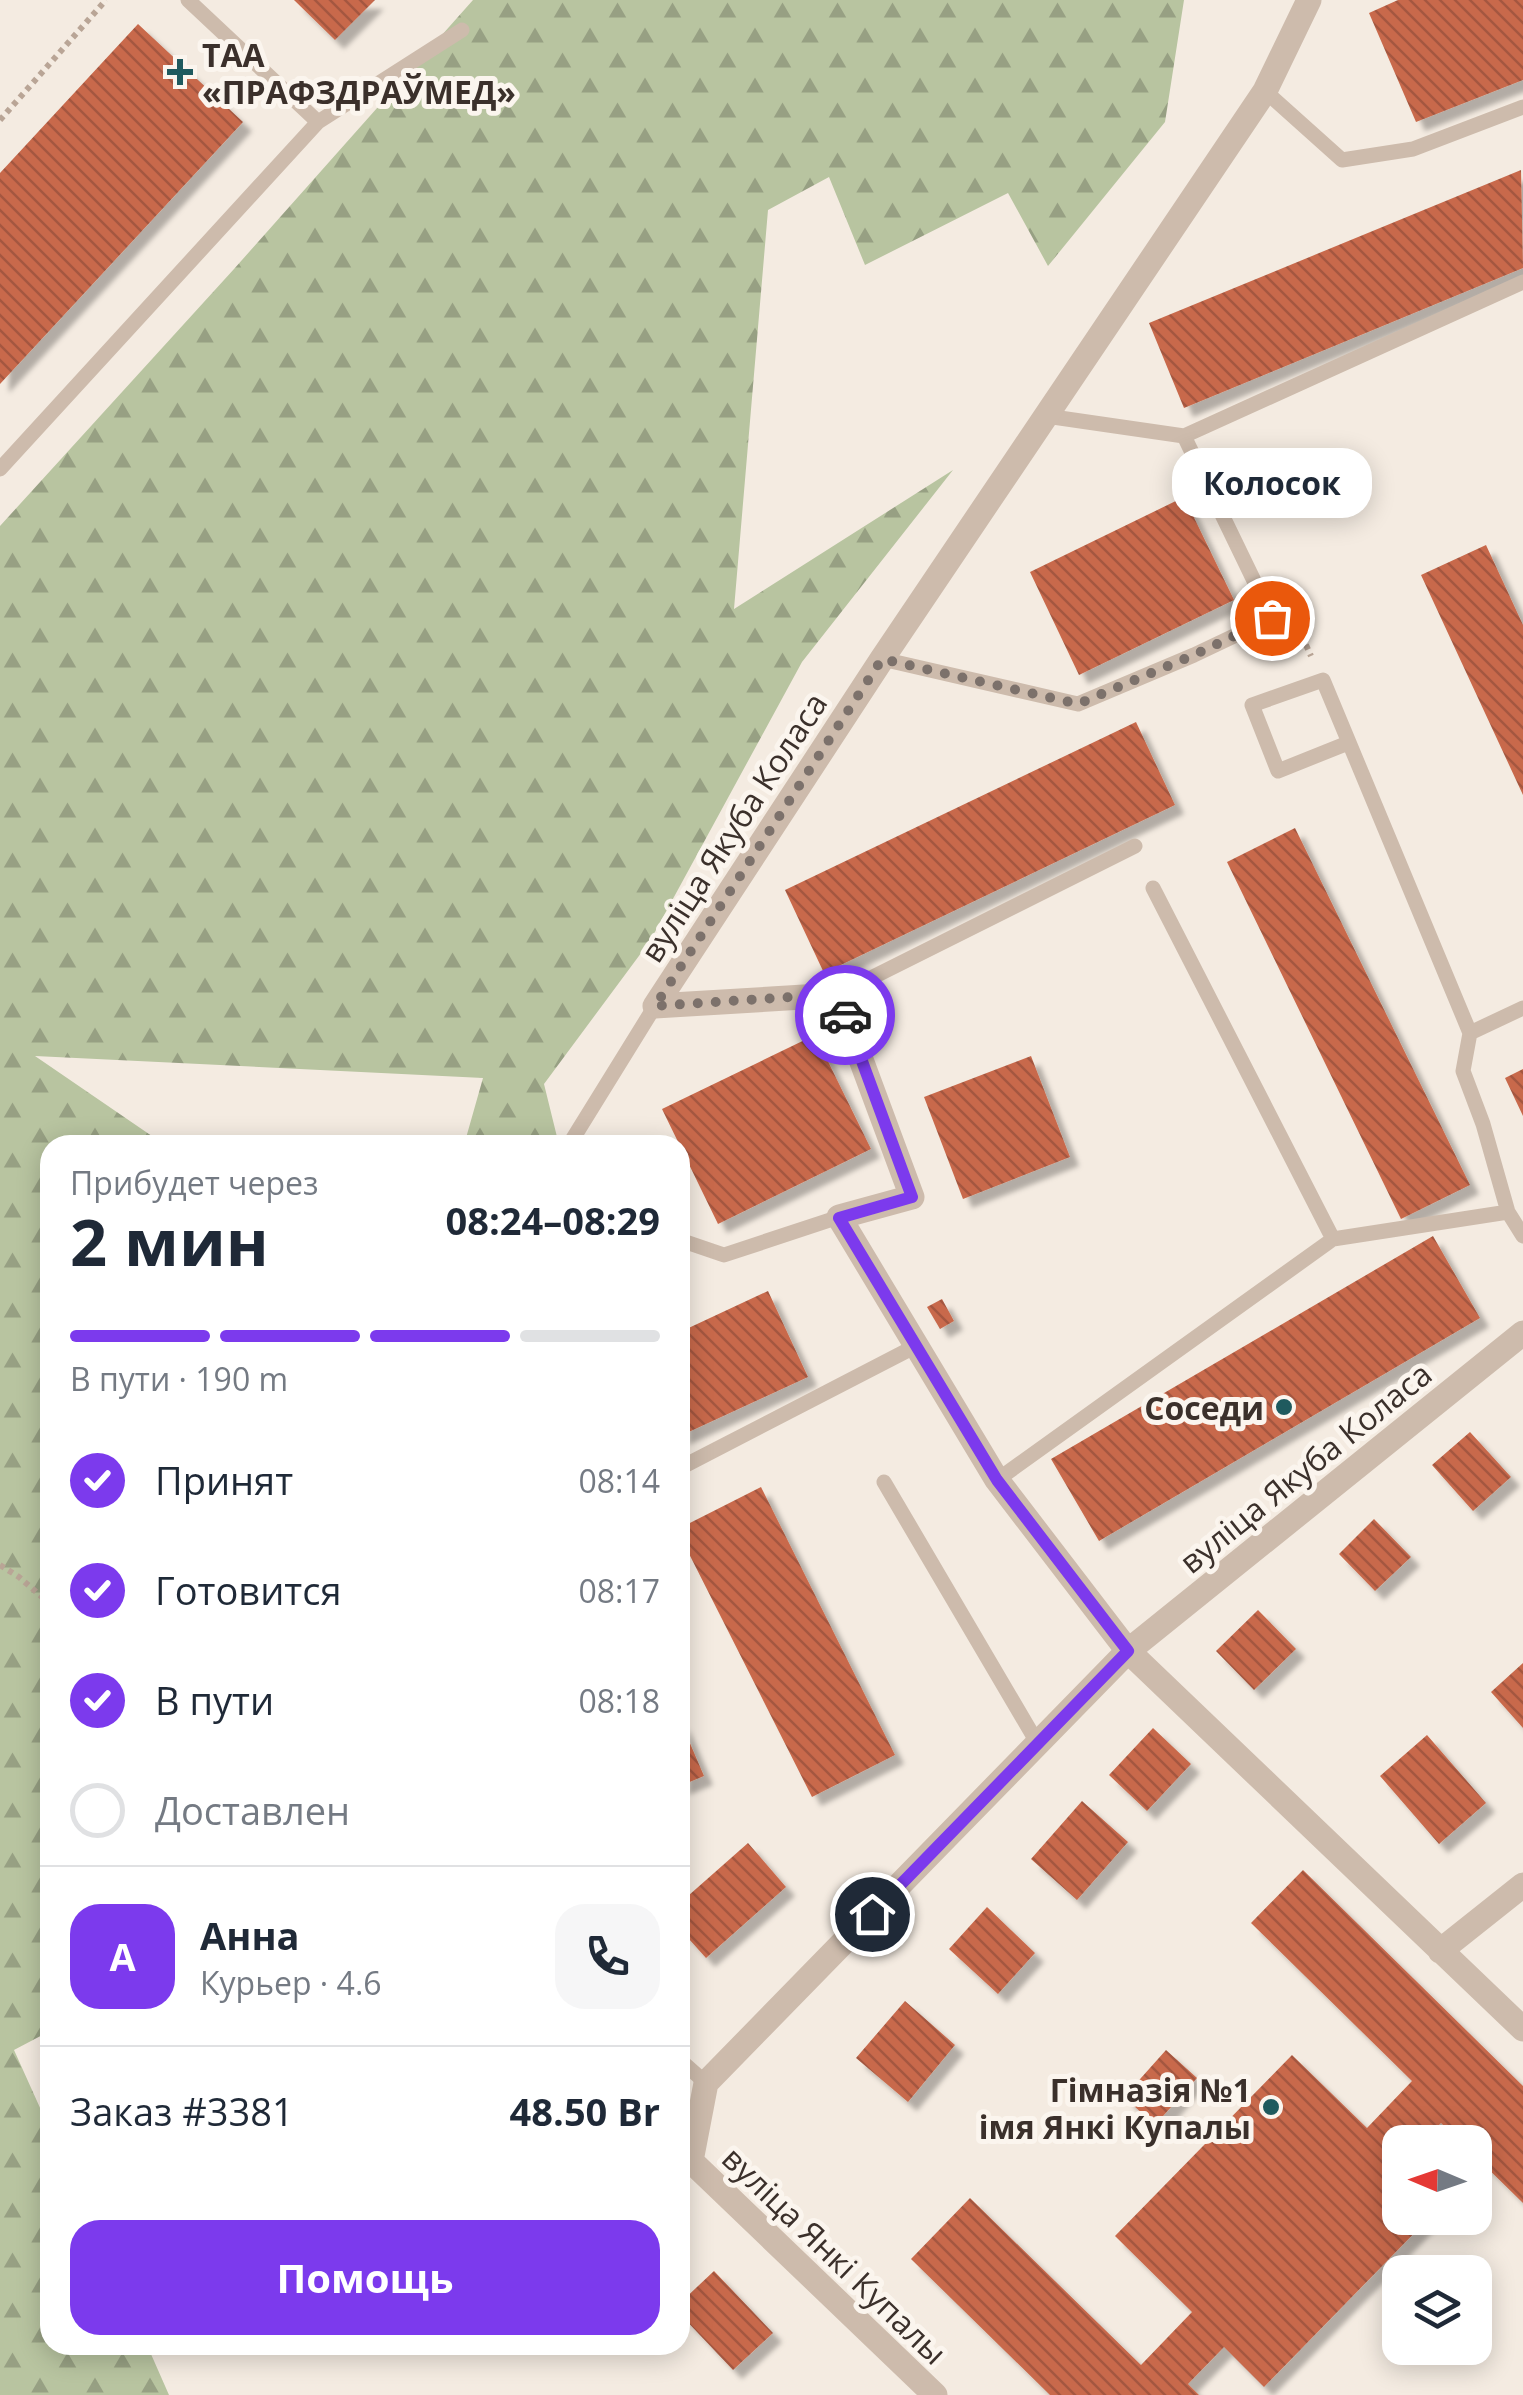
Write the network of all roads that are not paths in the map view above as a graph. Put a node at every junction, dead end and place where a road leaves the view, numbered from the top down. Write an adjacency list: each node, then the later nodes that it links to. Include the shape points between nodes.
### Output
1 (188, 0): 6 (lane)
2 (1309, 0): 4 (street, вуліца Якуба Коласа)
3 (462, 30): 6 (lane)
4 (1265, 90): 5 (lane, via 1342,160 1414,149); 8 (street, вуліца Якуба Коласа)
5 (1523, 106)
6 (318, 122): 10 (lane)
7 (1523, 282): 9 (lane)
8 (1046, 416): 9 (lane); 11 (street, вуліца Якуба Коласа)
9 (1184, 436): 11 (lane, via 1272,618 1078,704)
10 (0, 469)
11 (882, 659): 16 (street, вуліца Якуба Коласа)
12 (1348, 743): 12 (lane, via 1323,680 1252,706 1278,771); 18 (lane)
13 (1135, 846): 15 (lane)
14 (1153, 888): 23 (lane)
15 (837, 994): 16 (street, вуліца Якуба Коласа); 21 (street, via 912,1197)
16 (655, 1006): 19 (lane)
17 (1523, 1008): 18 (lane)
18 (1470, 1033): 20 (lane, via 1463,1070)
19 (575, 1135)
20 (1508, 1212): 22 (lane); 23 (lane)
21 (839, 1218): 24 (lane, via 724,1255); 26 (street)
22 (1523, 1236)
23 (1333, 1239): 28 (lane)
24 (690, 1243)
25 (1523, 1333): 30 (street, вуліца Якуба Коласа)
26 (916, 1346): 27 (lane); 28 (street)
27 (690, 1463)
28 (997, 1480): 30 (street)
29 (884, 1482): 31 (lane)
30 (1128, 1651): 31 (street, вуліца Якуба Коласа); 33 (street)
31 (1038, 1744): 36 (street, вуліца Якуба Коласа)
32 (1523, 1886): 33 (street)
33 (1440, 1951): 34 (street)
34 (1523, 2029)
35 (690, 2069): 36 (lane)
36 (706, 2083): 37 (street)
37 (690, 2139)
38 (690, 2162): 39 (street, вуліца Янкі Купалы)
39 (934, 2395)

